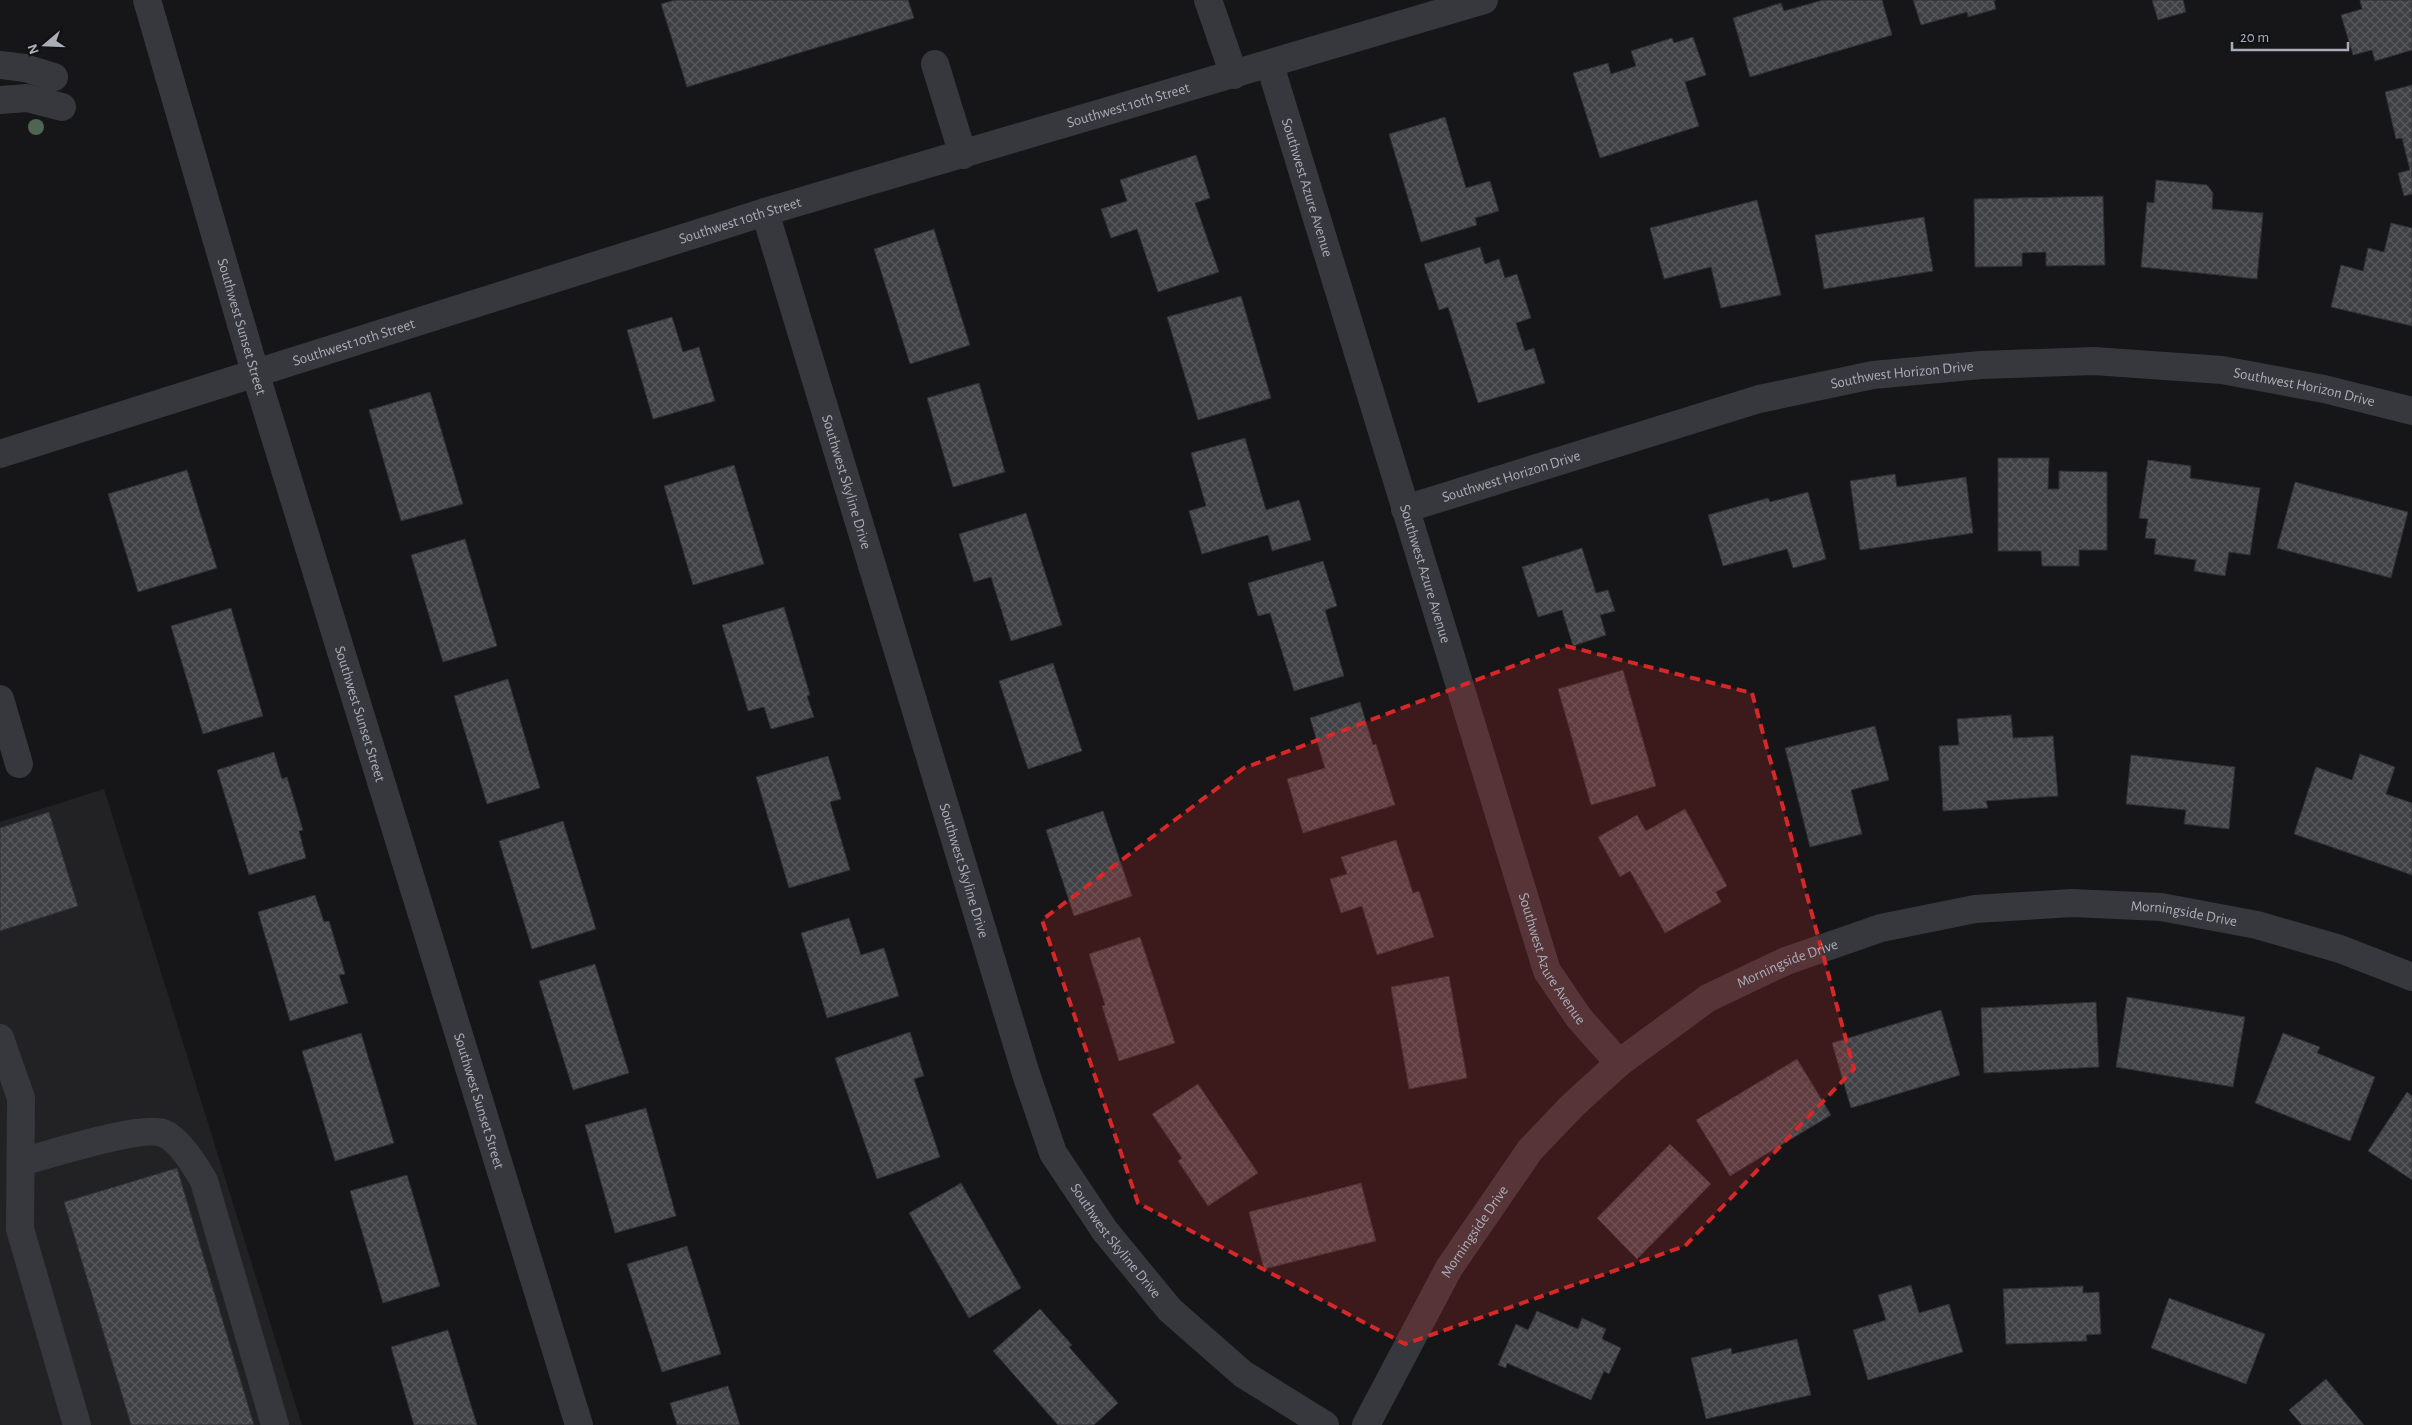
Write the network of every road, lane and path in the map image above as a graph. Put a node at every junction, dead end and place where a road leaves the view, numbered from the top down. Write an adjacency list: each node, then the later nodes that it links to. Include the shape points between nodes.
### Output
1 (147, 0): 13 (street, Southwest Sunset Street)
2 (1208, 0): 7 (street)
3 (1484, 0): 6 (street, Southwest 10th Street)
4 (0, 64): 8 (street)
5 (935, 64): 11 (street)
6 (1270, 65): 7 (street, Southwest 10th Street); 16 (street, Southwest Azure Avenue)
7 (1234, 76): 11 (street, Southwest 10th Street)
8 (54, 77)
9 (0, 100): 10 (street, via 27,98)
10 (62, 107)
11 (963, 155): 12 (street, Southwest 10th Street)
12 (765, 212): 13 (street, Southwest 10th Street); 26 (street, Southwest Skyline Drive, via 1053,1154 1105,1231 1170,1310 1243,1374)
13 (255, 372): 15 (street, Southwest 10th Street); 25 (street, Southwest Sunset Street)
14 (2412, 411): 16 (street, Southwest Horizon Drive, via 2324,389 2222,370 2094,361 1981,365 1873,375 1759,399)
15 (0, 454)
16 (1405, 509): 21 (street, Southwest Azure Avenue, via 1547,971 1579,1018)
17 (0, 699): 18 (street)
18 (19, 764)
19 (2412, 977): 21 (street, Morningside Drive, via 2340,949 2257,924 2161,907 2072,903 1975,909 1881,928 1786,961 1708,998)
20 (0, 1038): 22 (street, via 21,1098)
21 (1619, 1063): 27 (street, Morningside Drive, via 1530,1150 1491,1205 1449,1268)
22 (21, 1162): 23 (street, via 20,1229); 24 (street, via 132,1133 163,1133 189,1155 204,1181)
23 (77, 1425)
24 (275, 1425)
25 (579, 1425)
26 (1325, 1425)
27 (1366, 1425)

